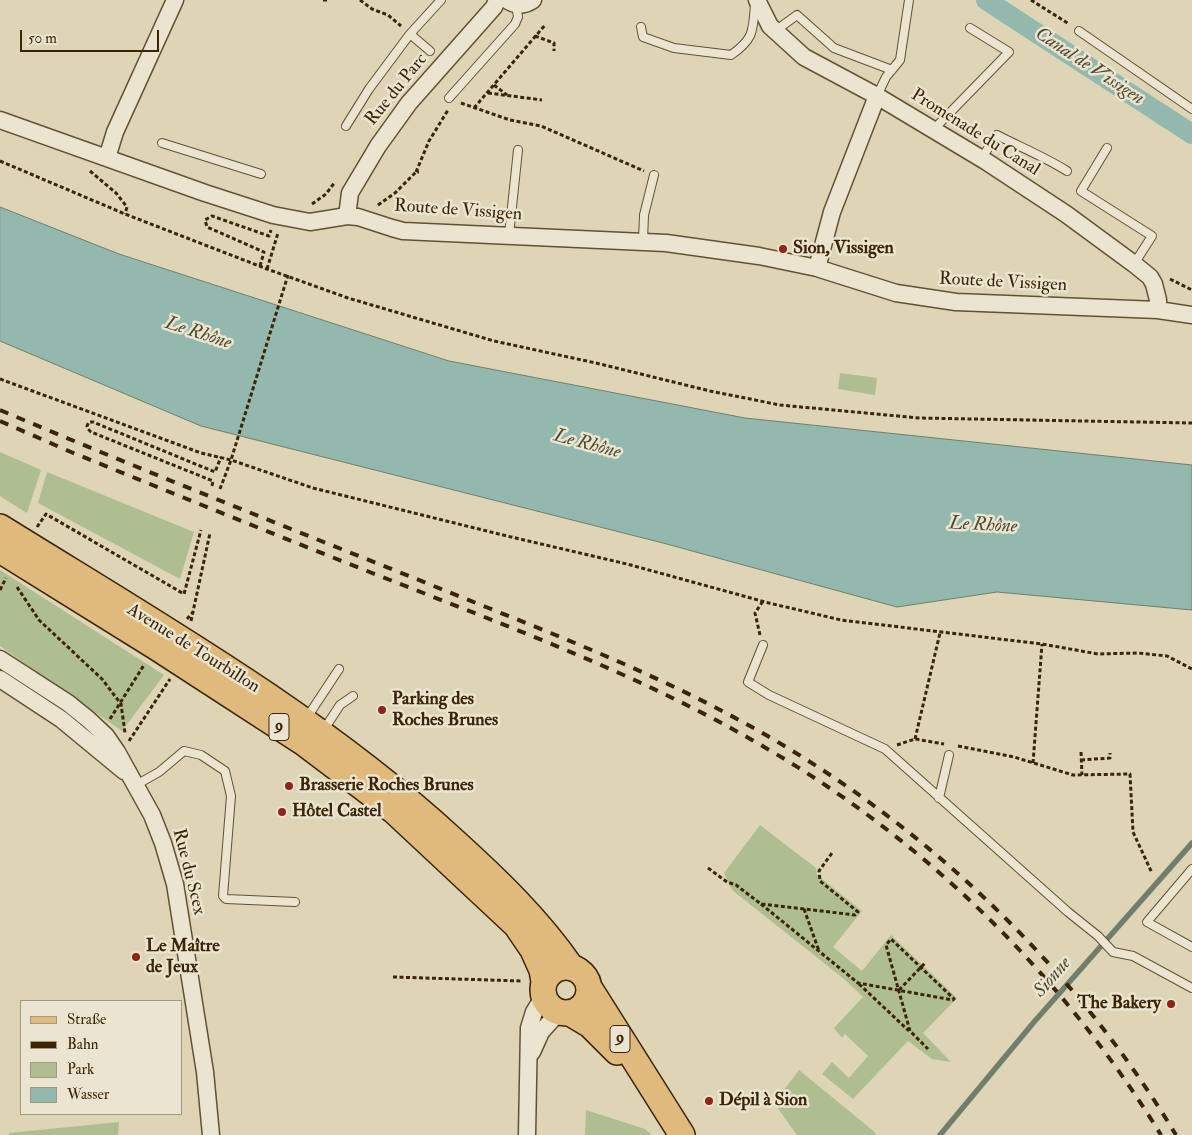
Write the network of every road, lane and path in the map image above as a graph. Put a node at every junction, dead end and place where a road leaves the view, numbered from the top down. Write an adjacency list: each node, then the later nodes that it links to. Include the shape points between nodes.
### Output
1 (174, 0): 34 (street, via 115,132)
2 (360, 0): 15 (path, via 388,15)
3 (441, 0): 15 (lane)
4 (497, 0): 43 (street, Rue du Parc, via 409,103 378,146 350,193)
5 (533, 0): 9 (street, via 524,5)
6 (756, 0): 11 (lane, via 753,29 744,45 731,55 674,48 643,37); 13 (street, Promenade du Canal)
7 (909, 0): 19 (lane, via 900,60)
8 (1031, 0): 14 (path)
9 (512, 2): 24 (lane, via 518,17 515,24)
10 (544, 25): 16 (path)
11 (641, 27)
12 (970, 28): 30 (lane, via 1009,52)
13 (775, 31): 19 (lane, via 797,15 834,48); 23 (street, Promenade du Canal, via 804,57)
14 (1079, 31): 27 (lane)
15 (410, 34): 17 (lane); 29 (lane)
16 (535, 36): 18 (path, via 554,43); 20 (path)
17 (430, 51)
18 (554, 51)
19 (892, 70): 23 (lane)
20 (494, 85): 21 (path); 22 (path)
21 (487, 93): 22 (path); 26 (path)
22 (508, 96): 25 (path)
23 (877, 96): 30 (street, Promenade du Canal); 48 (street, via 832,212)
24 (451, 99): 26 (path); 41 (path, via 429,141 418,172)
25 (542, 100)
26 (474, 108): 40 (path, via 541,126)
27 (1192, 109)
28 (0, 120): 34 (street, Route de Vissigen)
29 (346, 126)
30 (933, 130): 35 (street, Promenade du Canal)
31 (162, 143): 39 (lane)
32 (1107, 148): 46 (lane, via 1081,191 1152,236)
33 (518, 150): 44 (lane)
34 (107, 158): 43 (street, Route de Vissigen, via 286,219 310,222)
35 (981, 159): 38 (lane, via 997,135); 46 (street, Promenade du Canal, via 1066,214)
36 (0, 161): 42 (path)
37 (88, 169): 42 (path, via 116,193 127,207)
38 (1068, 171)
39 (261, 174)
40 (650, 175): 45 (lane)
41 (377, 205)
42 (125, 214): 47 (path)
43 (347, 216): 44 (street, Route de Vissigen, via 403,230)
44 (509, 235): 45 (street, Route de Vissigen)
45 (643, 241): 48 (street, Route de Vissigen, via 740,253)
46 (1134, 264): 53 (street, Promenade du Canal, via 1154,284)
47 (260, 266): 49 (path); 49 (path, via 264,252 207,227 206,220 212,216 269,236 271,229 278,232)
48 (817, 268): 53 (street, Route de Vissigen, via 896,293 942,301)
49 (267, 269): 50 (path)
50 (288, 275): 56 (path, via 348,298 494,341 780,405 920,418); 58 (path)
51 (1164, 276): 52 (path)
52 (1192, 290)
53 (1158, 310): 54 (street, Route de Vissigen)
54 (1192, 316)
55 (0, 379): 57 (path, via 201,453)
56 (1192, 423)
57 (221, 457): 58 (path); 59 (path, via 216,472 93,422 87,426 91,432 213,482)
58 (231, 460): 60 (path); 67 (path, via 313,488 627,564)
59 (212, 486)
60 (220, 489)
61 (0, 527): 81 (main road, Avenue de Tourbillon / 9)
62 (37, 528): 63 (path, via 46,514 184,594)
63 (201, 530)
64 (210, 534): 68 (path)
65 (0, 550): 108 (main road, Avenue de Tourbillon / 9, via 304,744 394,811 516,925 533,950)
66 (13, 581): 79 (path, via 39,620 102,678)
67 (763, 601): 69 (path, via 841,620); 71 (path, via 755,613)
68 (193, 612)
69 (940, 633): 70 (path); 82 (path)
70 (1042, 644): 75 (path, via 1098,654 1167,656); 88 (path)
71 (763, 645): 83 (lane, via 748,682)
72 (148, 658): 79 (path)
73 (0, 659): 90 (street, Rue du Scex, via 89,720 106,736)
74 (339, 668): 81 (lane)
75 (1192, 669)
76 (173, 674): 79 (path, via 127,743)
77 (0, 679): 90 (street, Rue du Scex, via 61,719)
78 (353, 696): 81 (lane)
79 (121, 704): 80 (path)
80 (107, 724)
81 (313, 727): 102 (main road, Avenue de Tourbillon / 9, via 422,810 543,929)
82 (915, 738): 83 (path); 88 (path)
83 (885, 749): 91 (lane)
84 (1081, 752): 87 (path)
85 (1110, 753): 87 (path, via 1110,758)
86 (948, 755): 91 (lane)
87 (1081, 760): 89 (path)
88 (1033, 763): 89 (path)
89 (1082, 775): 95 (path, via 1130,774 1132,832)
90 (132, 779): 96 (lane, via 159,772 184,751 201,755 225,772 231,796 223,896 226,899); 113 (street, Rue du Scex, via 163,843 175,884 205,1072)
91 (939, 798): 105 (lane, via 1113,952 1133,956)
92 (832, 852): 98 (path, via 819,871 820,881 858,912 856,915)
93 (708, 868): 97 (path)
94 (1192, 869): 99 (lane, via 1147,922)
95 (1152, 873)
96 (295, 902)
97 (761, 904): 98 (path); 100 (path)
98 (804, 909): 100 (path)
99 (1192, 947)
100 (819, 951): 104 (path)
101 (923, 965): 107 (path); 107 (path, via 891,939 886,945); 107 (path, via 953,1000)
102 (571, 967): 106 (main road, via 582,973); 108 (main road, via 563,967 549,975)
103 (393, 977): 108 (path)
104 (858, 983): 107 (path); 109 (path)
105 (1192, 988)
106 (590, 989): 108 (main road, via 583,1006); 112 (main road, 9)
107 (898, 990): 109 (path)
108 (549, 997): 111 (street); 111 (street, via 534,1012 529,1028); 112 (main road, 9, via 590,1025)
109 (910, 1031): 110 (path)
110 (928, 1049)
111 (529, 1064): 114 (street)
112 (652, 1089): 115 (main road, 9)
113 (211, 1135)
114 (526, 1135)
115 (682, 1135)

